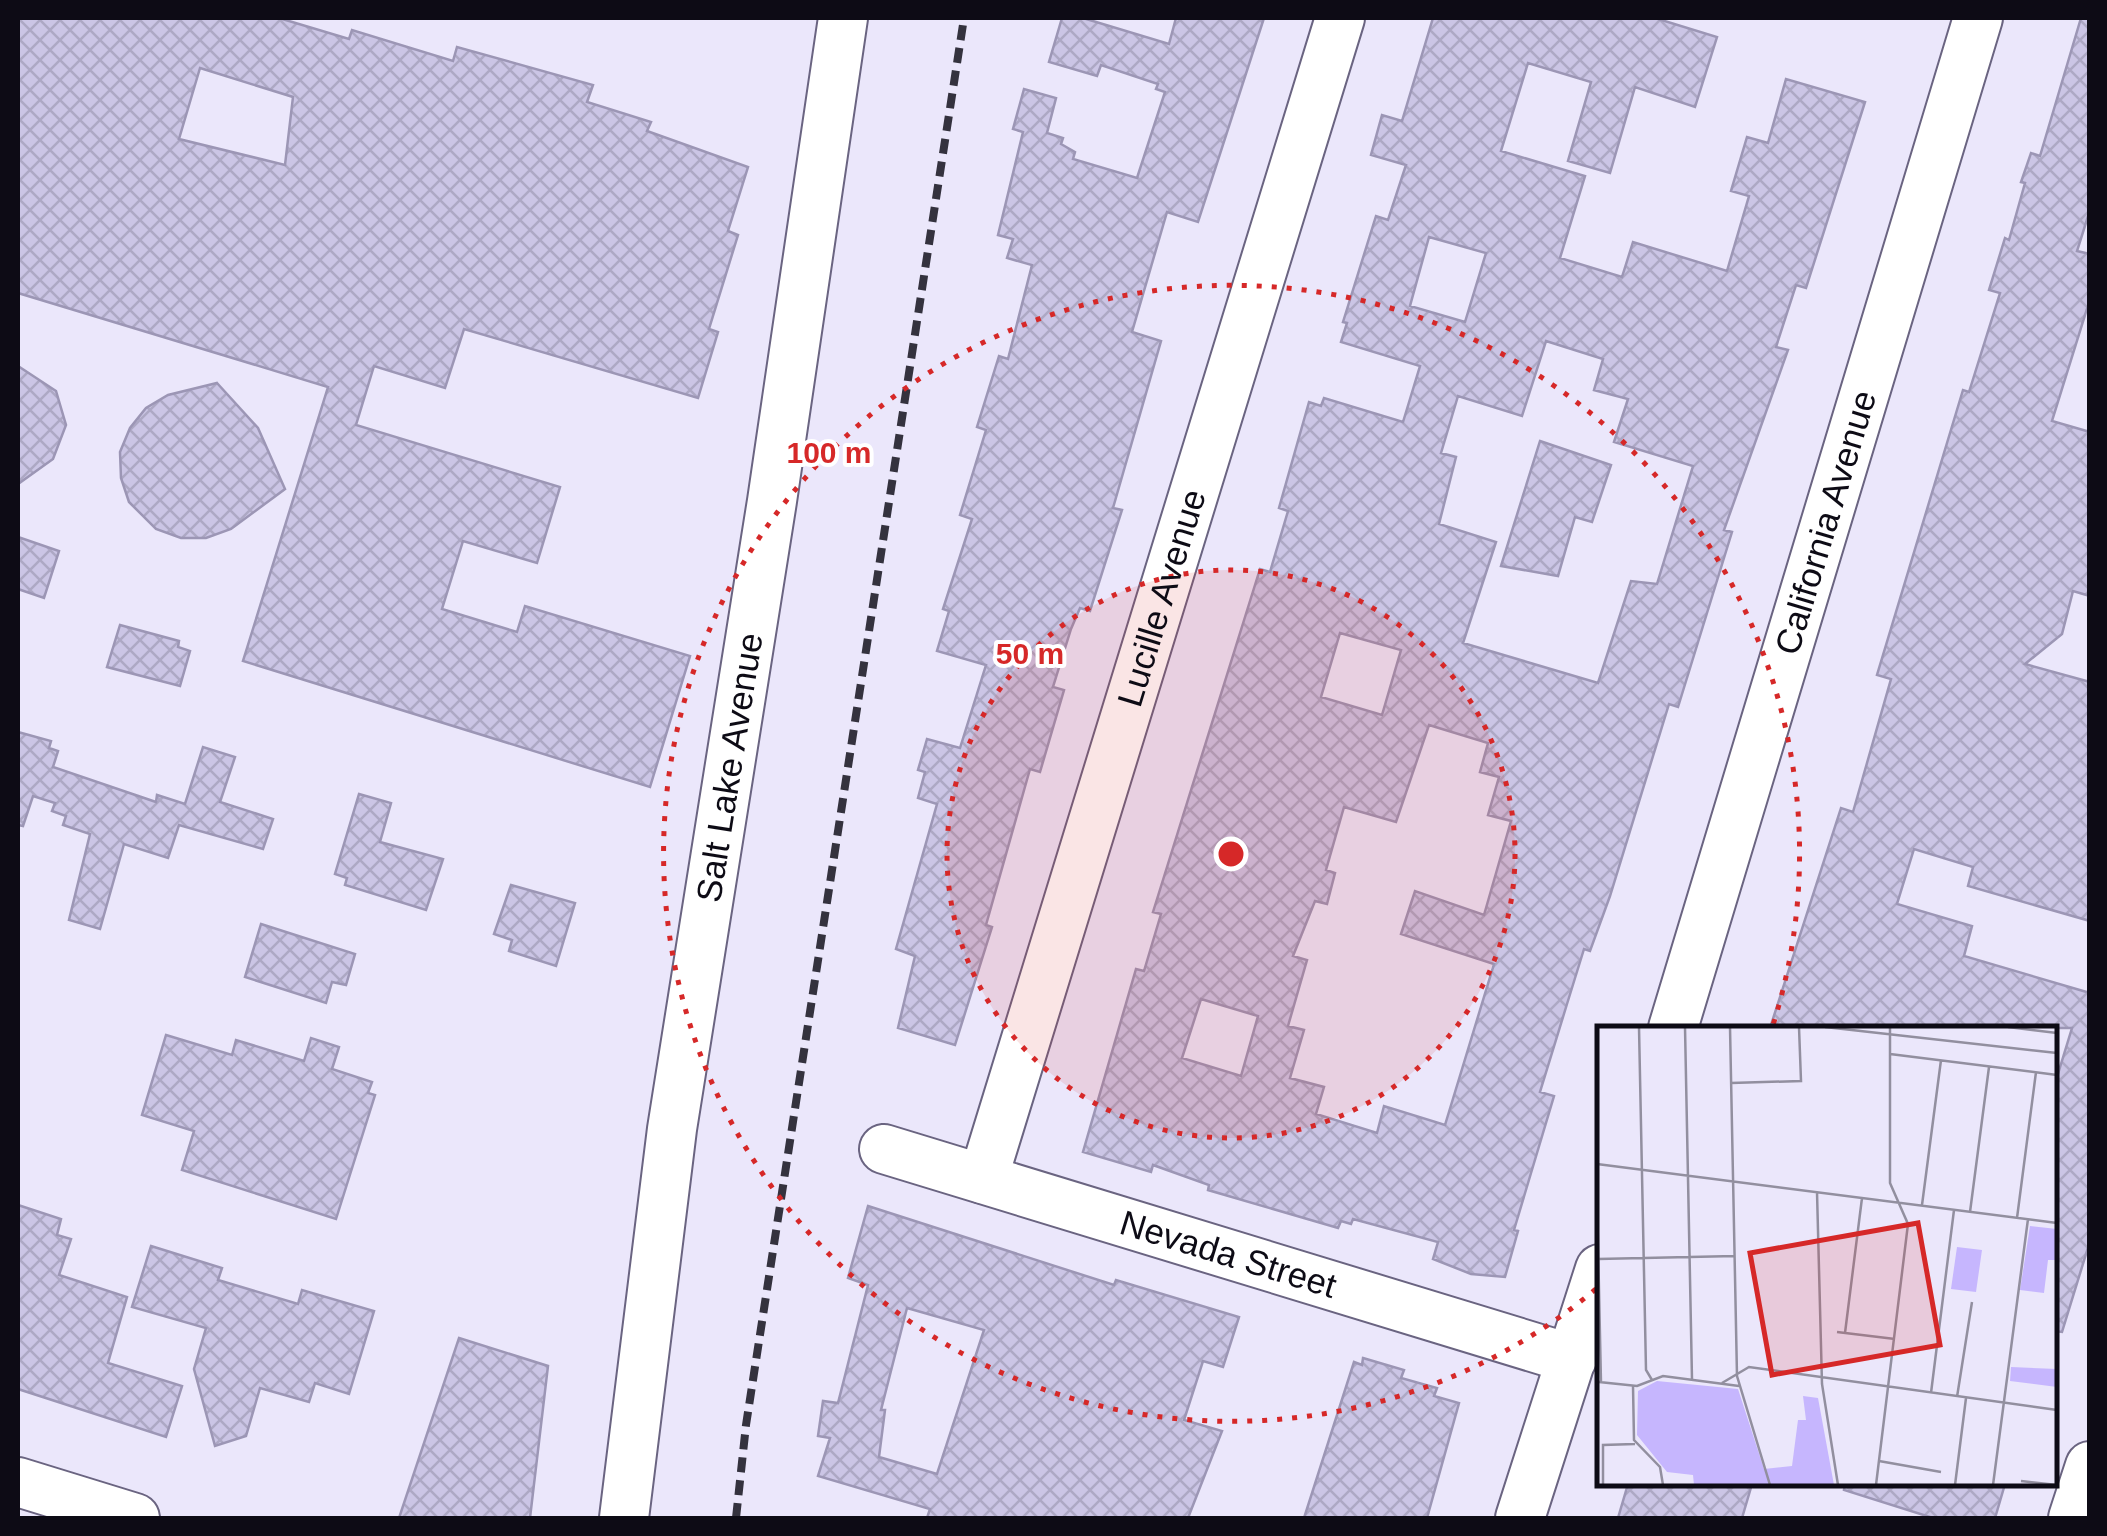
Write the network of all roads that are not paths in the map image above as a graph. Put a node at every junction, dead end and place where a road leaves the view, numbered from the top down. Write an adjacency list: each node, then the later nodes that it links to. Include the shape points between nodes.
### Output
1 (843, 18): 12 (street, Salt Lake Avenue, via 672,1130)
2 (1340, 18): 6 (street, Lucille Avenue)
3 (1978, 18): 4 (street, California Avenue)
4 (1673, 1026)
5 (884, 1149): 6 (street, Nevada Street)
6 (983, 1178): 8 (street, Nevada Street)
7 (1597, 1279): 8 (street)
8 (1572, 1358): 13 (street)
9 (2090, 1466): 14 (street)
10 (18, 1482): 11 (street)
11 (135, 1518)
12 (624, 1518)
13 (1520, 1518)
14 (2073, 1518)

